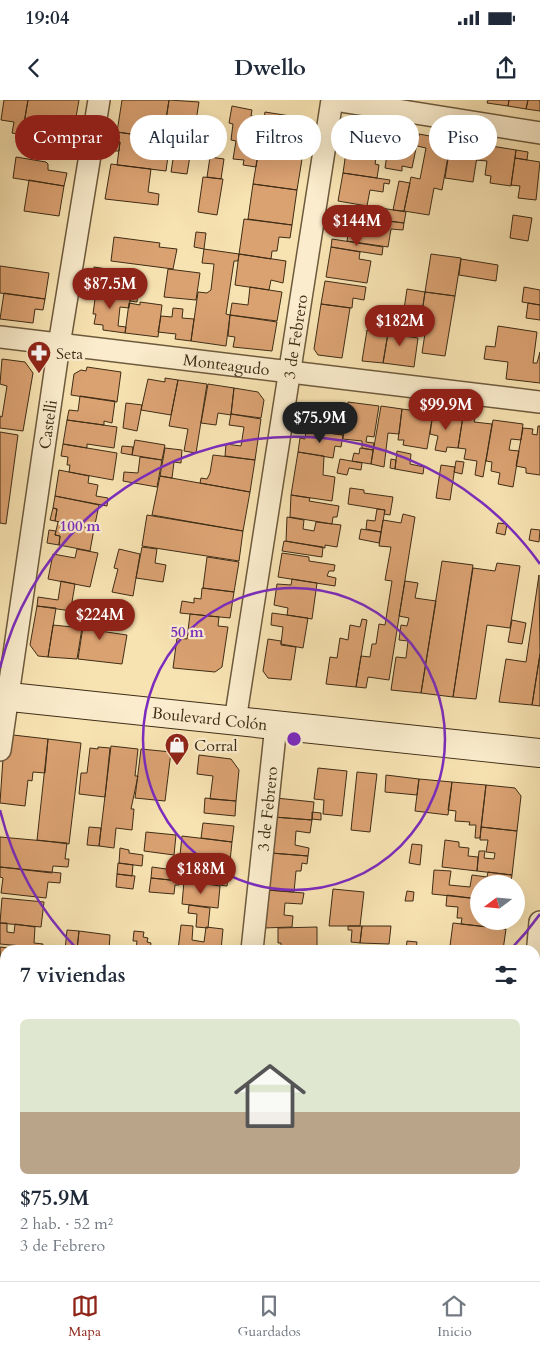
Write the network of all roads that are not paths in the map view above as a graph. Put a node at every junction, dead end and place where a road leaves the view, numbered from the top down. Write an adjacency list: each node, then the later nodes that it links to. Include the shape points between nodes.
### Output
1 (99, 100): 5 (street, Castelli)
2 (333, 100): 3 (street); 6 (street, 3 de Febrero)
3 (540, 133)
4 (0, 337): 5 (street, Monteagudo)
5 (59, 345): 6 (street, Monteagudo); 8 (street, Castelli)
6 (288, 372): 7 (street, Monteagudo); 9 (street, 3 de Febrero)
7 (540, 402)
8 (3, 696): 9 (main road, Boulevard Colón); 11 (street, Castelli)
9 (235, 721): 10 (main road, Boulevard Colón)
10 (276, 725): 12 (main road, Boulevard Colón); 14 (street, 3 de Febrero)
11 (0, 750)
12 (540, 753)
13 (540, 922): 15 (street)
14 (253, 945)
15 (538, 945)

